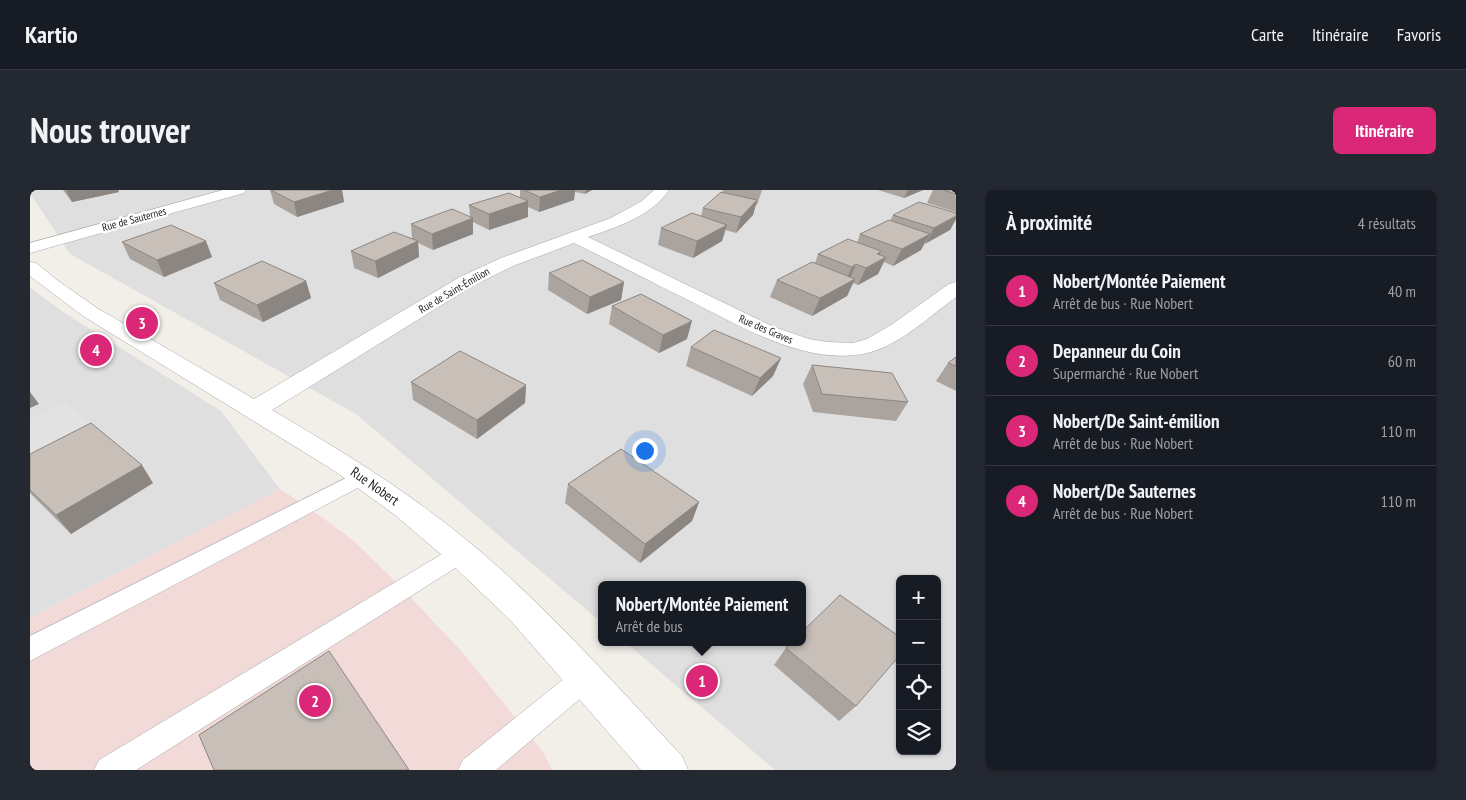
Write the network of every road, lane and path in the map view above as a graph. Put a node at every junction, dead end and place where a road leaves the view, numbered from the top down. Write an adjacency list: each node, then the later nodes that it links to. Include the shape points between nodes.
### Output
1 (239, 190): 4 (street, Rue de Sauternes)
2 (662, 190): 3 (street, Rue de Saint-Émilion, via 633,212)
3 (576, 237): 6 (street, Rue des Graves, via 767,331 818,346 865,347); 7 (street, Rue de Saint-Émilion, via 473,278)
4 (30, 248)
5 (30, 267): 7 (street, Rue Nobert, via 90,312)
6 (956, 288)
7 (254, 410): 8 (street, Rue Nobert)
8 (362, 477): 9 (street, Rue Nobert, via 405,507); 10 (lane)
9 (460, 554): 11 (street, Rue Nobert, via 524,612); 12 (lane)
10 (30, 649)
11 (585, 678): 13 (lane); 14 (street, Rue Nobert)
12 (109, 770)
13 (472, 770)
14 (668, 770)

